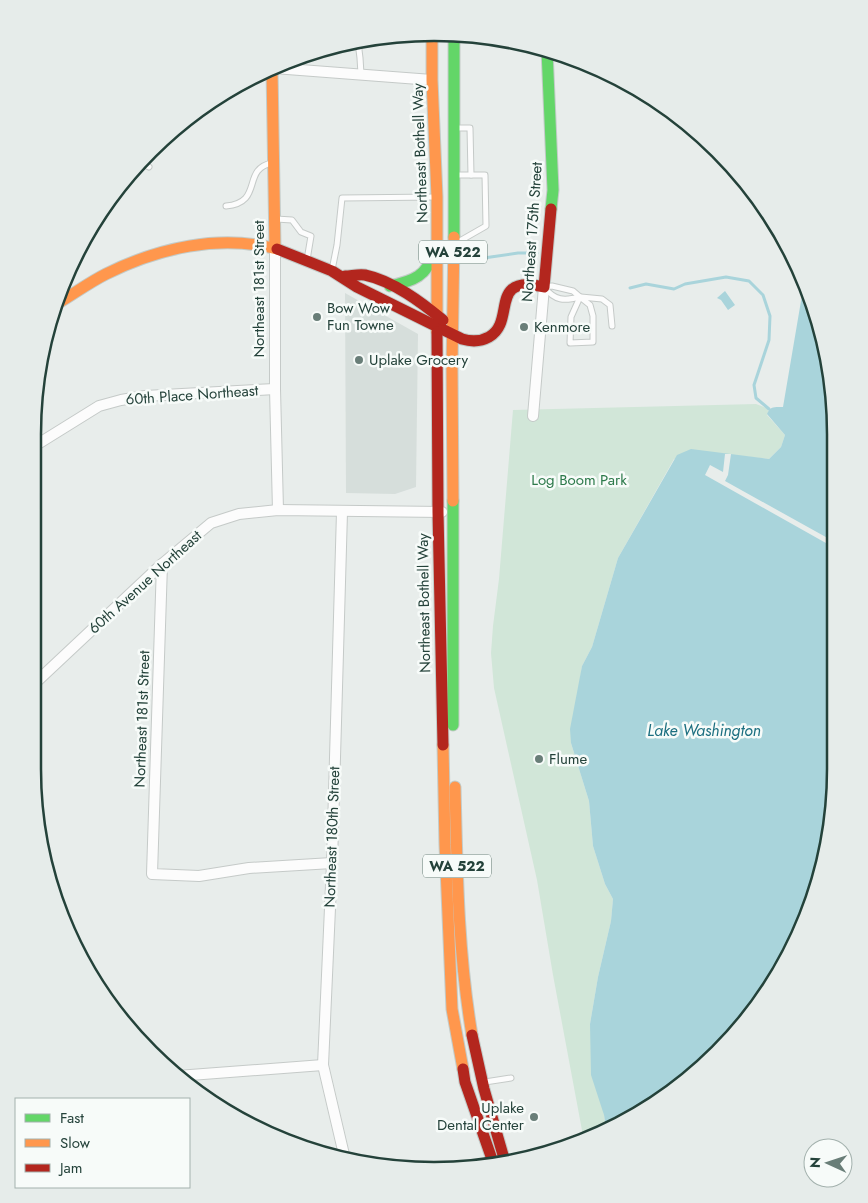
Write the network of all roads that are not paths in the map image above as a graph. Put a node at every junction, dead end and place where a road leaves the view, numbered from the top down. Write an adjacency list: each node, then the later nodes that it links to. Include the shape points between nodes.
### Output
1 (432, 41): 8 (main road, Northeast Bothell Way / WA 522)
2 (454, 42): 9 (main road, Northeast Bothell Way / WA 522)
3 (359, 49): 6 (lane)
4 (547, 58): 23 (main road, Northeast 175th Street, via 553,190)
5 (289, 69): 6 (street)
6 (360, 74): 8 (street)
7 (273, 76): 10 (main road, Northeast 181st Street)
8 (432, 80): 13 (main road, Northeast Bothell Way / WA 522)
9 (455, 128): 11 (main road, Northeast Bothell Way / WA 522); 12 (lane, via 470,128)
10 (273, 163): 14 (lane, via 258,170 251,190 241,202); 15 (main road, Northeast 181st Street)
11 (455, 175): 12 (lane); 17 (main road, Northeast Bothell Way / WA 522)
12 (471, 175): 17 (lane, via 485,175 486,226)
13 (437, 197): 16 (main road, Northeast Bothell Way / WA 522); 20 (lane, via 342,198)
14 (226, 206)
15 (274, 219): 18 (main road, Northeast 181st Street); 19 (lane, via 292,220 301,232 311,236)
16 (437, 234): 22 (main road, via 433,262 426,271 409,282); 26 (main road, Northeast Bothell Way / WA 522)
17 (453, 245): 29 (main road, Northeast Bothell Way / WA 522)
18 (275, 248): 19 (main road); 25 (main road, via 240,242 200,244 104,274); 30 (street, Northeast 181st Street)
19 (307, 260): 20 (main road)
20 (332, 270): 21 (main road)
21 (345, 276): 22 (main road, via 364,275); 28 (main road, via 357,287)
22 (390, 286): 26 (main road)
23 (544, 287): 24 (lane, via 573,291); 24 (lane, via 559,298); 29 (main road, via 523,284 514,289 507,298 502,322 495,334 474,341); 31 (street, Northeast 175th Street)
24 (580, 297): 24 (lane, via 571,317 570,343 594,342 590,305); 27 (lane, via 602,299 610,305)
25 (66, 298)
26 (437, 315): 28 (main road, Northeast Bothell Way / WA 522); 29 (main road)
27 (612, 326)
28 (437, 328): 29 (main road); 35 (main road, Northeast Bothell Way / WA 522)
29 (453, 332): 36 (main road, Northeast Bothell Way / WA 522)
30 (275, 389): 32 (street, 60th Place Northeast, via 121,400 99,406); 33 (street, Northeast 181st Street)
31 (533, 416)
32 (41, 441)
33 (278, 510): 34 (street, 60th Avenue Northeast); 37 (street, 60th Avenue Northeast, via 240,514 211,523)
34 (342, 512): 35 (street, 60th Avenue Northeast); 39 (street, Northeast 180th Street)
35 (438, 512): 36 (street, 60th Avenue Northeast); 46 (main road, Northeast Bothell Way / WA 522, via 452,1009 465,1082)
36 (453, 512): 43 (main road, Northeast Bothell Way / WA 522, via 456,846 468,1006)
37 (162, 564): 38 (street, 60th Avenue Northeast); 39 (street, Northeast 181st Street, via 152,874 199,876 250,868)
38 (41, 677)
39 (332, 863): 40 (street, Northeast 180th Street)
40 (323, 1065): 41 (street); 44 (street, Northeast 180th Street)
41 (188, 1075)
42 (511, 1078): 43 (lane)
43 (482, 1082): 45 (main road, Northeast Bothell Way / WA 522)
44 (343, 1151)
45 (502, 1155)
46 (491, 1157)

